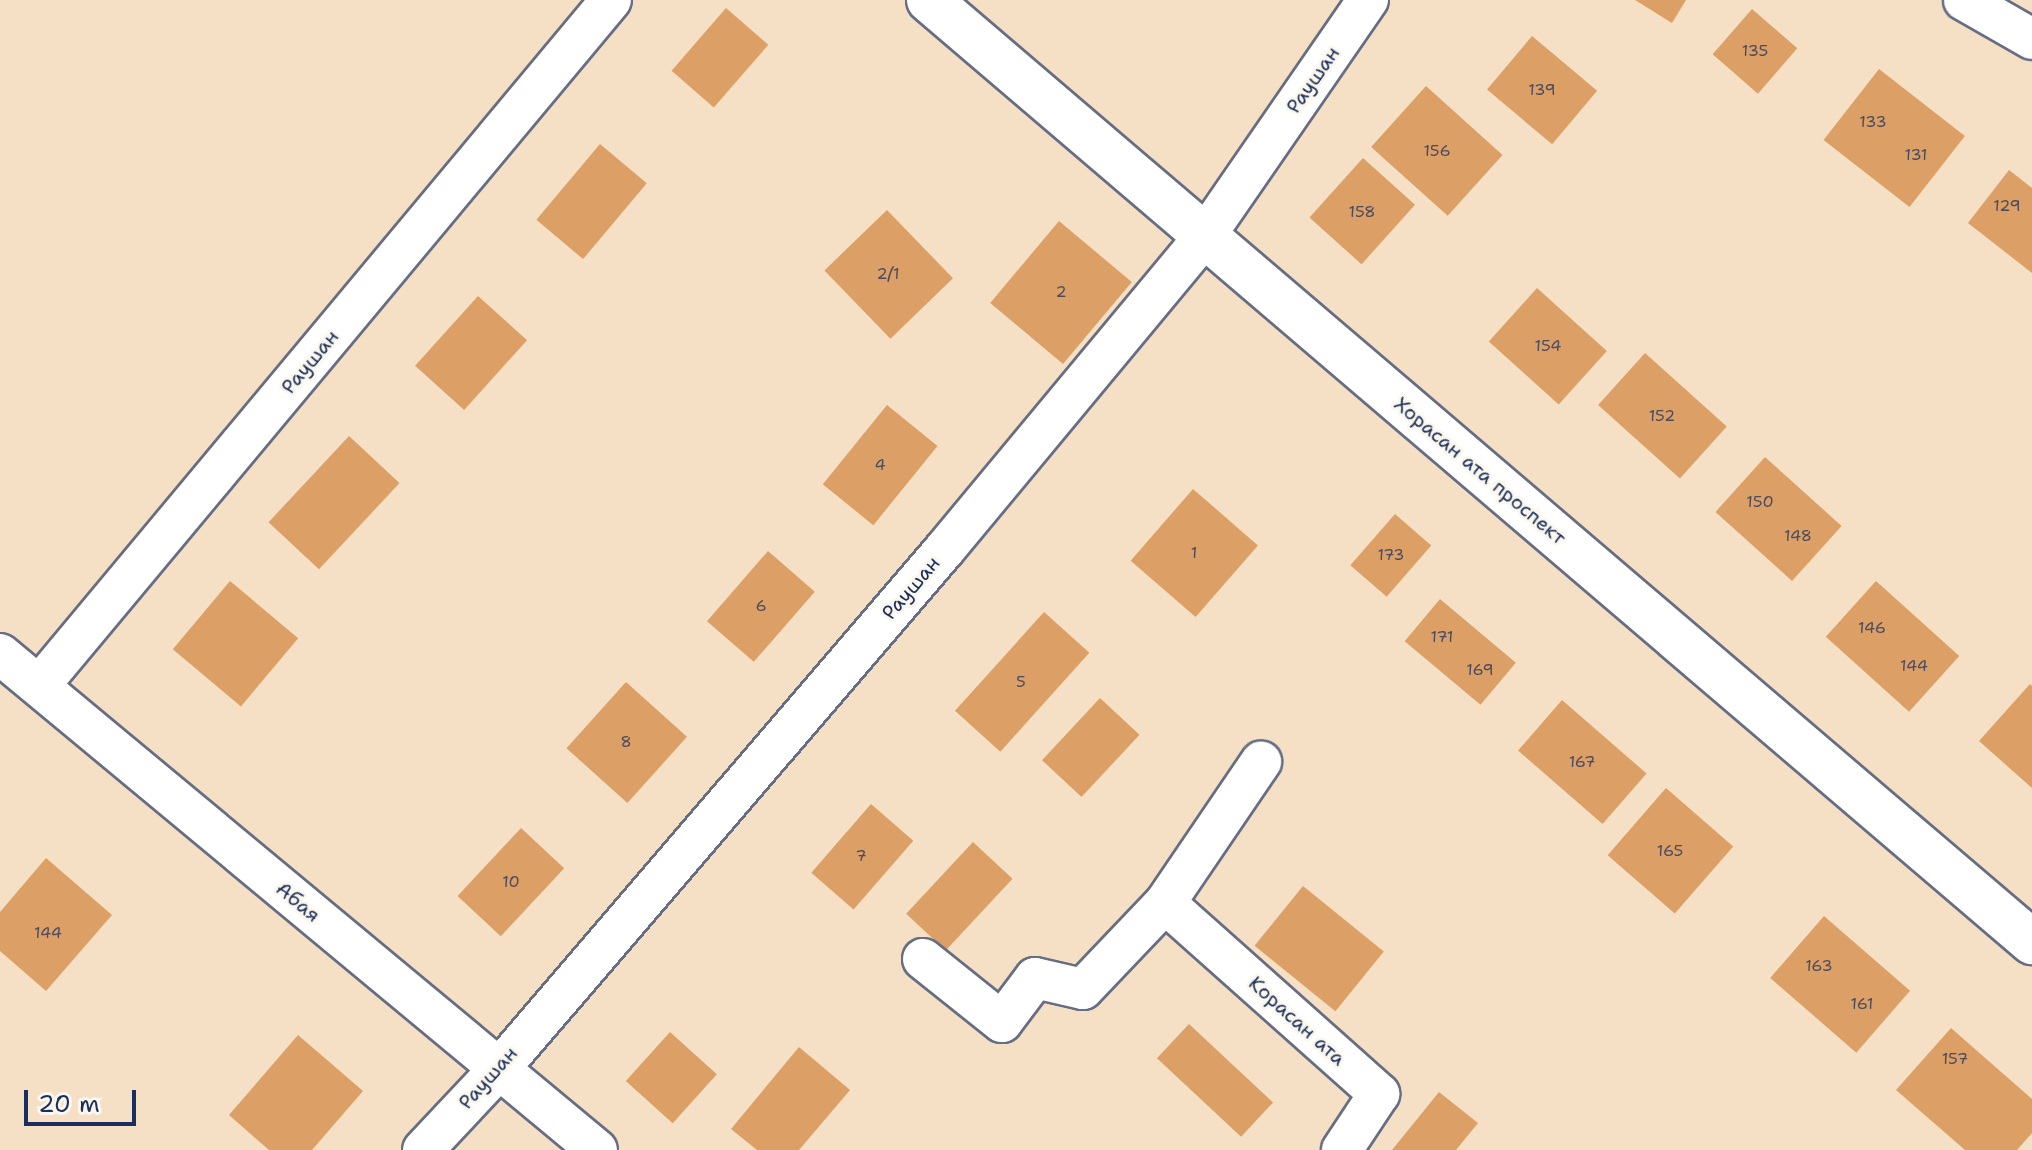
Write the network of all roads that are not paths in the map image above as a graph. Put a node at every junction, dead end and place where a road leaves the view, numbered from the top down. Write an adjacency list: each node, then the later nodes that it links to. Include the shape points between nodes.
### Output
1 (611, 0): 8 (street, Раушан)
2 (929, 0): 6 (main road, Хорасан ата проспект)
3 (1368, 0): 6 (street, Раушан)
4 (1964, 0): 5 (street)
5 (2032, 39)
6 (1205, 236): 11 (main road, Хорасан ата проспект); 13 (street, Раушан, via 945,549)
7 (0, 654): 8 (street, Абая)
8 (39, 686): 13 (street, Абая)
9 (1261, 762): 10 (street)
10 (1165, 903): 12 (street, via 1083,989 1035,978 1002,1022); 16 (street, Корасан ата, via 1379,1094)
11 (2032, 942)
12 (923, 959)
13 (499, 1069): 14 (street, Раушан); 15 (street, Абая)
14 (423, 1150)
15 (597, 1150)
16 (1342, 1150)

